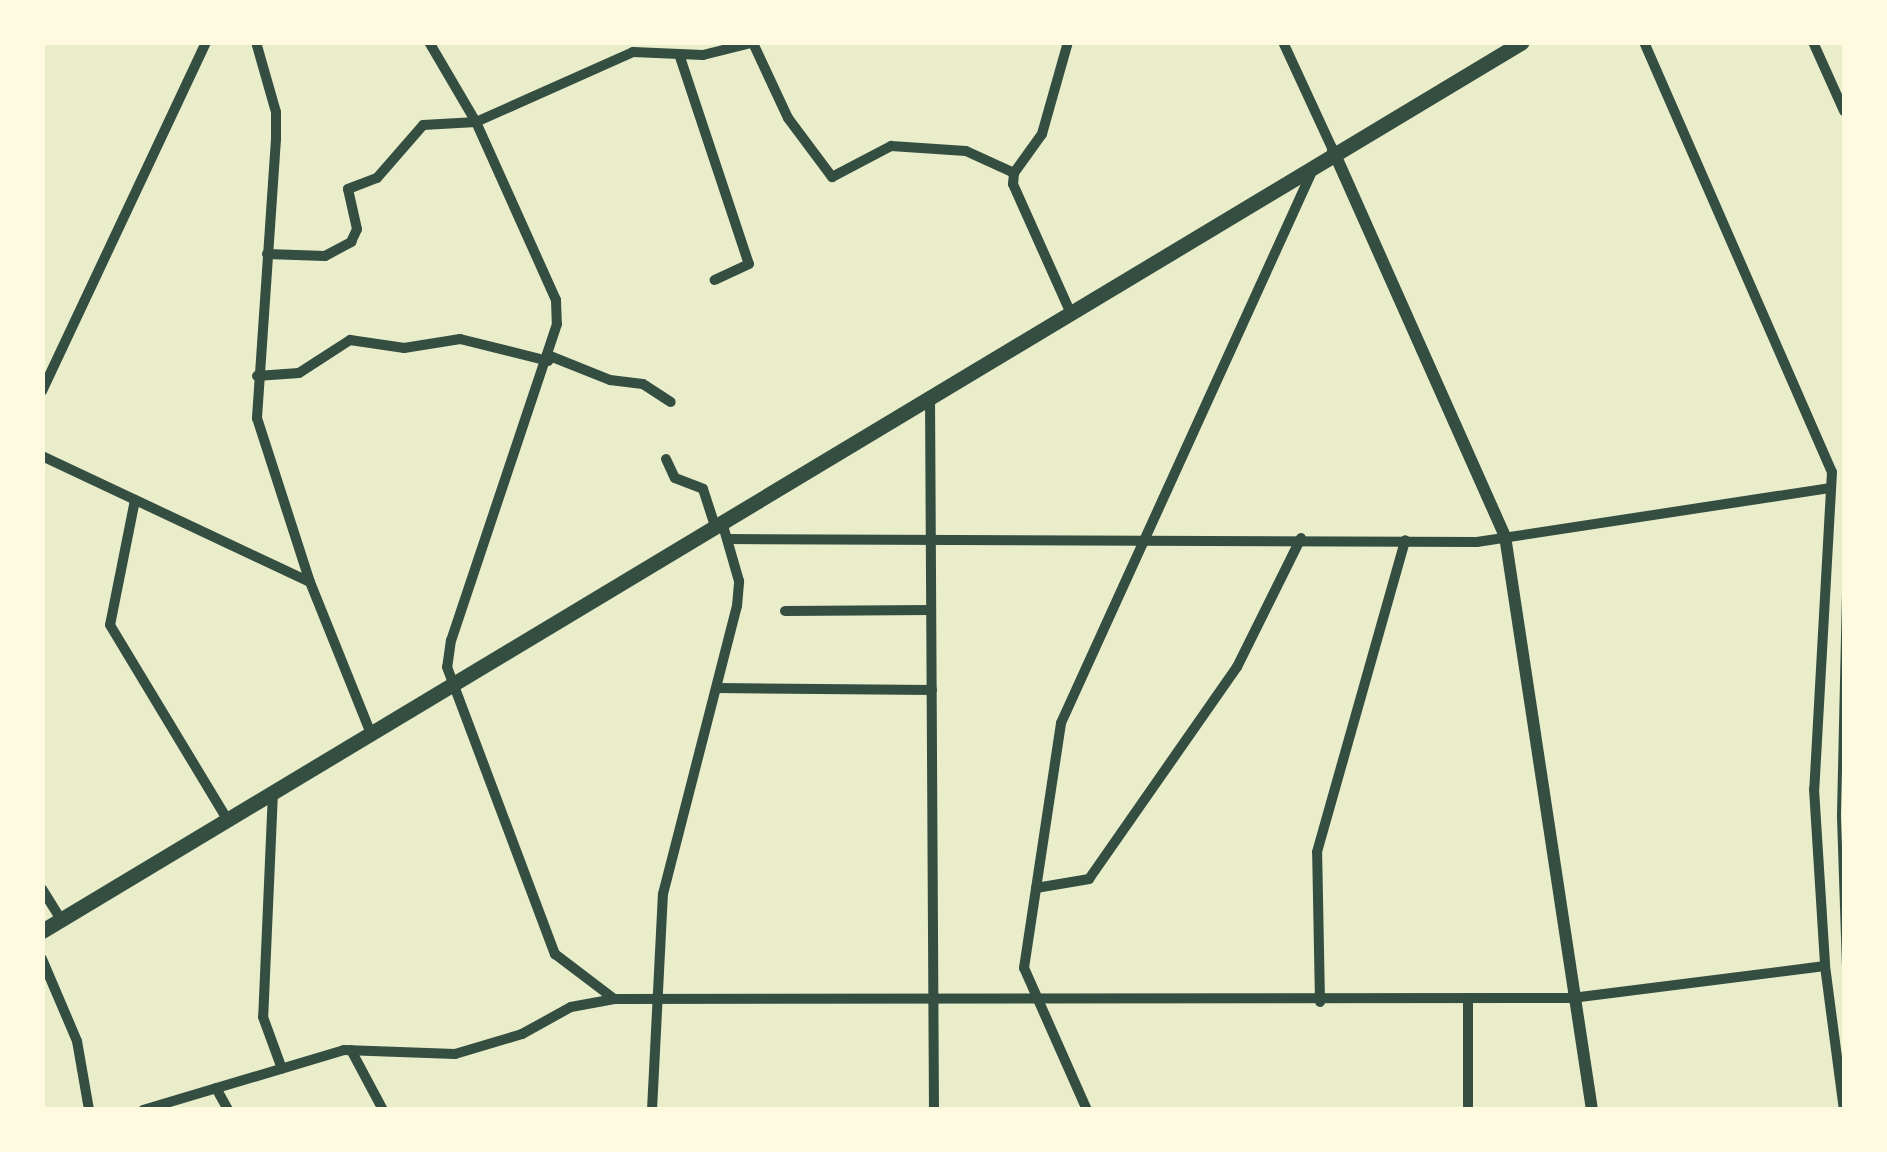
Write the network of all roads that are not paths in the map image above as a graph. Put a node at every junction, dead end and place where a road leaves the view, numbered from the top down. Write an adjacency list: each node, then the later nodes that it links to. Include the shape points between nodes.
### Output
1 (206, 42): 22 (street)
2 (256, 42): 17 (street, via 276,112)
3 (429, 42): 13 (street)
4 (1068, 42): 16 (street, via 1042,134)
5 (1283, 42): 14 (street)
6 (1522, 42): 14 (main road)
7 (1644, 42): 27 (street, via 1832,472)
8 (1814, 42): 12 (street)
9 (754, 43): 11 (street); 16 (street, via 788,118 832,178 891,146 966,150)
10 (631, 47): 11 (street); 13 (street)
11 (679, 54): 18 (street, via 750,264)
12 (1844, 111)
13 (476, 122): 17 (street, via 423,125 378,178 348,190 357,229 351,242 325,256); 20 (street, via 556,300)
14 (1333, 150): 15 (main road); 30 (street)
15 (1318, 160): 19 (main road); 31 (street)
16 (1014, 173): 19 (street)
17 (267, 254): 21 (street)
18 (715, 280)
19 (1069, 309): 23 (main road)
20 (549, 358): 21 (street, via 460,339 404,348 350,340 299,373); 24 (street, via 643,384); 39 (street, via 446,655)
21 (257, 376): 36 (street, via 262,450)
22 (42, 391)
23 (930, 395): 29 (main road); 34 (street)
24 (671, 402)
25 (42, 456): 28 (street)
26 (666, 458): 29 (street, via 676,478 704,490)
27 (1831, 488): 30 (street); 50 (street, via 1814,789)
28 (135, 500): 36 (street); 44 (street, via 110,625)
29 (718, 524): 33 (street); 39 (main road)
30 (1505, 536): 35 (street); 53 (street)
31 (1145, 538): 32 (street); 34 (street); 45 (street, via 1060,723)
32 (1301, 538): 35 (street); 45 (street, via 1236,667 1089,879)
33 (727, 539): 34 (street); 40 (street, via 739,581)
34 (931, 539): 37 (street)
35 (1404, 540): 57 (street, via 1317,852)
36 (310, 582): 42 (street)
37 (932, 610): 38 (street); 41 (street)
38 (784, 611)
39 (454, 684): 42 (main road); 54 (street, via 555,954)
40 (717, 688): 41 (street); 55 (street, via 663,894)
41 (932, 690): 51 (street)
42 (371, 734): 43 (main road)
43 (273, 792): 44 (main road); 59 (street, via 263,1017)
44 (227, 819): 47 (main road)
45 (1036, 888): 56 (street, via 1024,968)
46 (42, 889): 47 (street)
47 (61, 920): 48 (main road)
48 (42, 931)
49 (42, 960): 61 (street, via 76,1041)
50 (1825, 966): 53 (street); 70 (street)
51 (933, 998): 55 (street); 56 (street); 66 (street)
52 (1468, 998): 53 (street); 57 (street); 68 (street)
53 (1572, 998): 69 (street)
54 (614, 999): 55 (street); 58 (street, via 572,1006 522,1034 455,1054)
55 (662, 999): 65 (street)
56 (1039, 999): 57 (street); 67 (street)
57 (1320, 1002)
58 (351, 1050): 59 (street); 64 (street)
59 (282, 1069): 60 (street)
60 (216, 1088): 62 (street); 63 (street)
61 (89, 1110)
62 (143, 1110)
63 (228, 1110)
64 (382, 1110)
65 (652, 1110)
66 (934, 1110)
67 (1087, 1110)
68 (1468, 1110)
69 (1592, 1110)
70 (1844, 1110)

